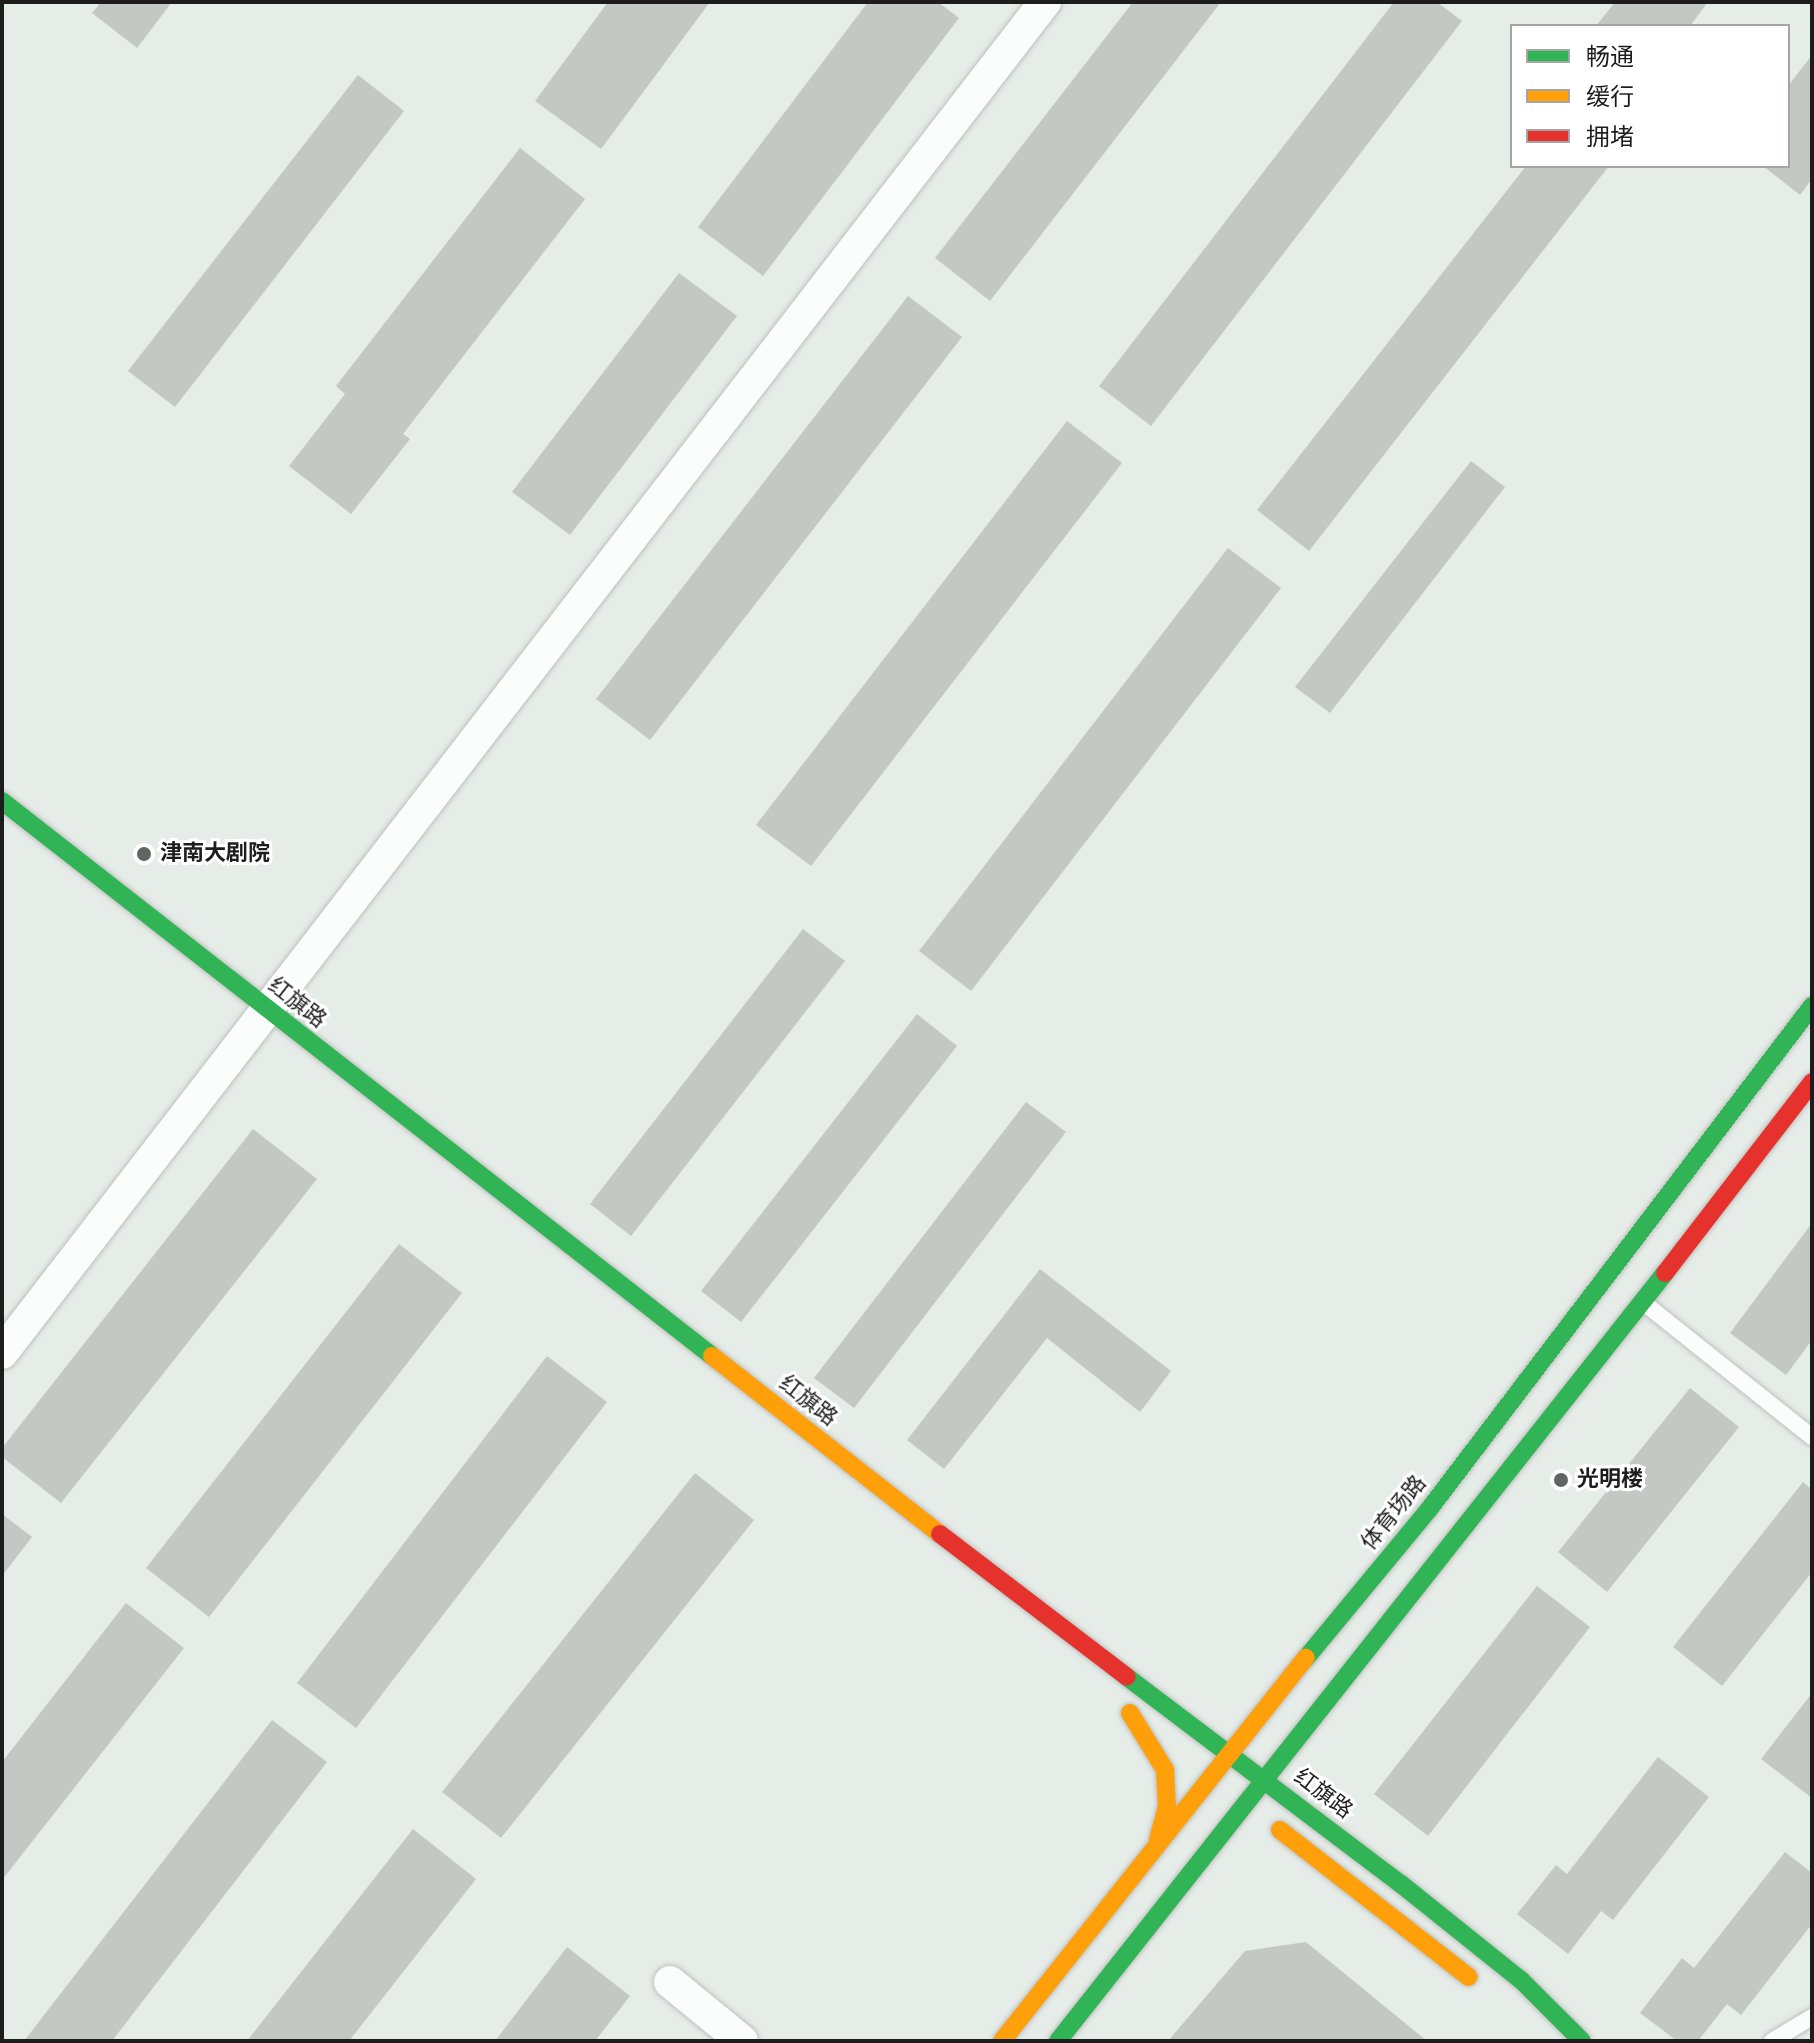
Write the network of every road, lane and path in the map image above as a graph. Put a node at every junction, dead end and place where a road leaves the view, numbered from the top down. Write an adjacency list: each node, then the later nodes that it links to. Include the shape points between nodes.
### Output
1 (1045, 2): 4 (street)
2 (2, 801): 4 (main road, 红旗路)
3 (1812, 1006): 6 (main road, 体育场路)
4 (256, 1028): 7 (street); 10 (main road, 红旗路)
5 (1812, 1082): 6 (main road, 体育场路)
6 (1625, 1290): 8 (lane); 9 (main road, 体育场路, via 1430,1508); 15 (main road, 体育场路)
7 (2, 1353)
8 (1812, 1437)
9 (1291, 1677): 11 (main road); 14 (main road, 体育场路)
10 (1149, 1693): 12 (main road); 14 (main road, 红旗路); 15 (main road)
11 (1244, 1704)
12 (1202, 1711)
13 (1179, 1751): 17 (main road, via 1124,1708 1165,1770 1167,1806)
14 (1228, 1753): 15 (main road, 红旗路); 15 (main road, 体育场路)
15 (1227, 1788): 17 (main road, 体育场路); 17 (main road); 19 (main road, 红旗路); 20 (main road, 体育场路); 20 (main road); 27 (main road, 红旗路, via 1329,1829 1521,1980)
16 (1267, 1844): 19 (main road)
17 (1156, 1845): 25 (main road, 体育场路)
18 (1235, 1847): 20 (main road)
19 (1309, 1852): 22 (main road, 红旗路)
20 (1189, 1875): 26 (main road, 体育场路)
21 (670, 1982): 24 (street)
22 (1489, 1993)
23 (1812, 2017): 28 (lane)
24 (742, 2041)
25 (1002, 2041)
26 (1058, 2041)
27 (1582, 2041)
28 (1772, 2041)

